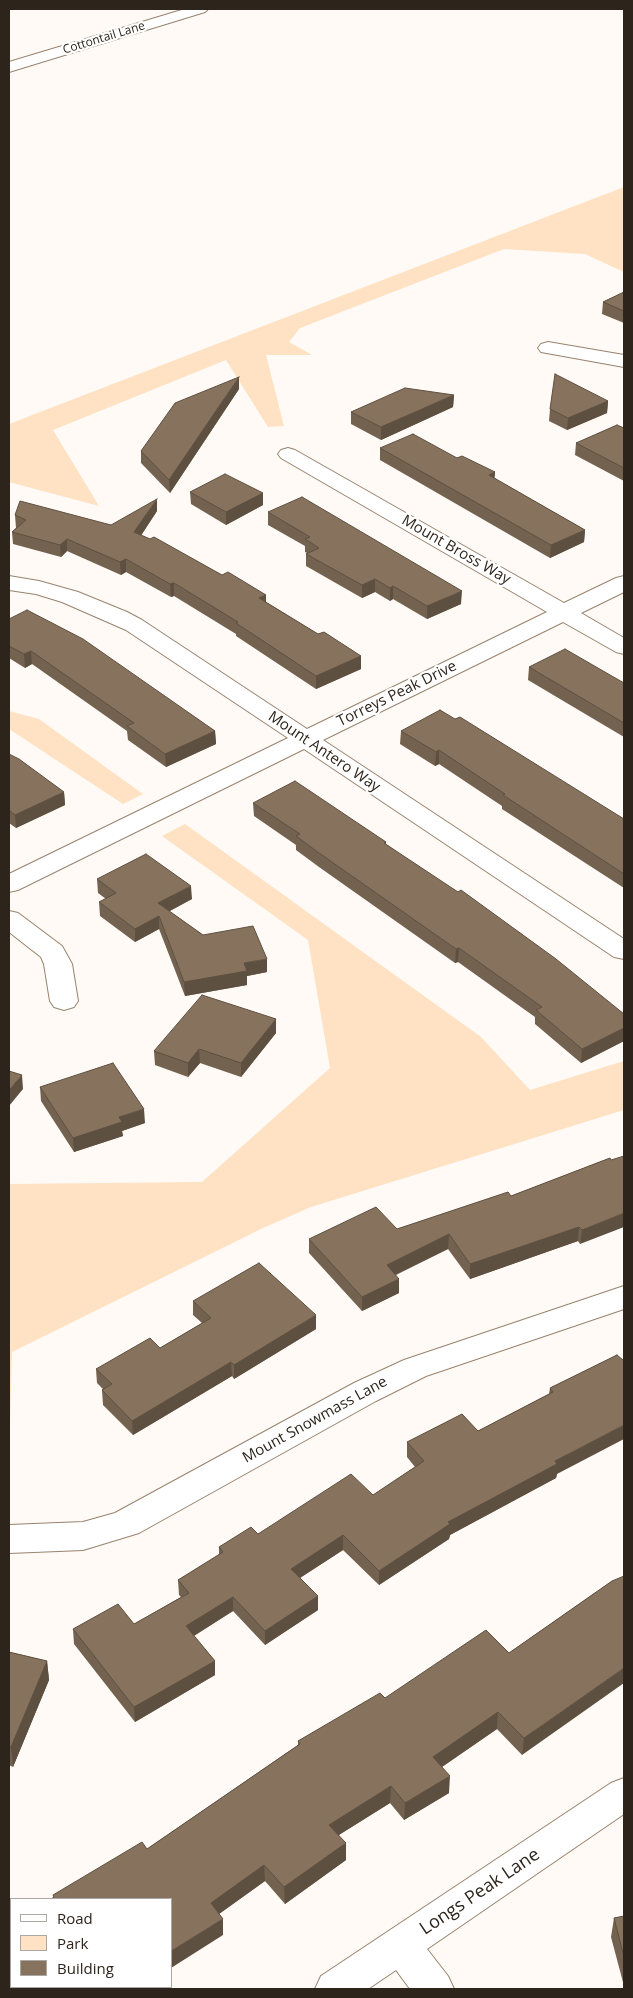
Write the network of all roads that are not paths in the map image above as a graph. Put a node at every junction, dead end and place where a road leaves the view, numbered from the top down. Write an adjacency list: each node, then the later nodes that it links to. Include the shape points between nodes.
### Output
1 (200, 9): 2 (street, Cottontail Lane)
2 (9, 67)
3 (548, 348): 4 (street)
4 (624, 361)
5 (288, 454): 8 (street, Mount Bross Way)
6 (9, 583): 10 (street, Mount Antero Way, via 70,597 119,617)
7 (624, 583): 8 (street, Torreys Peak Drive)
8 (564, 612): 9 (street, Mount Bross Way); 10 (street, Torreys Peak Drive)
9 (624, 647)
10 (305, 740): 11 (street, Torreys Peak Drive); 13 (street, Mount Antero Way)
11 (9, 884)
12 (9, 919): 14 (street, via 52,952 58,964)
13 (624, 951)
14 (64, 1001)
15 (624, 1297): 16 (street, Mount Snowmass Lane, via 415,1368 127,1522 83,1536)
16 (9, 1539)
17 (624, 1794): 18 (street, Longs Peak Lane)
18 (401, 1946): 19 (street, Longs Peak Lane); 20 (street)
19 (335, 1989)
20 (434, 1989)

